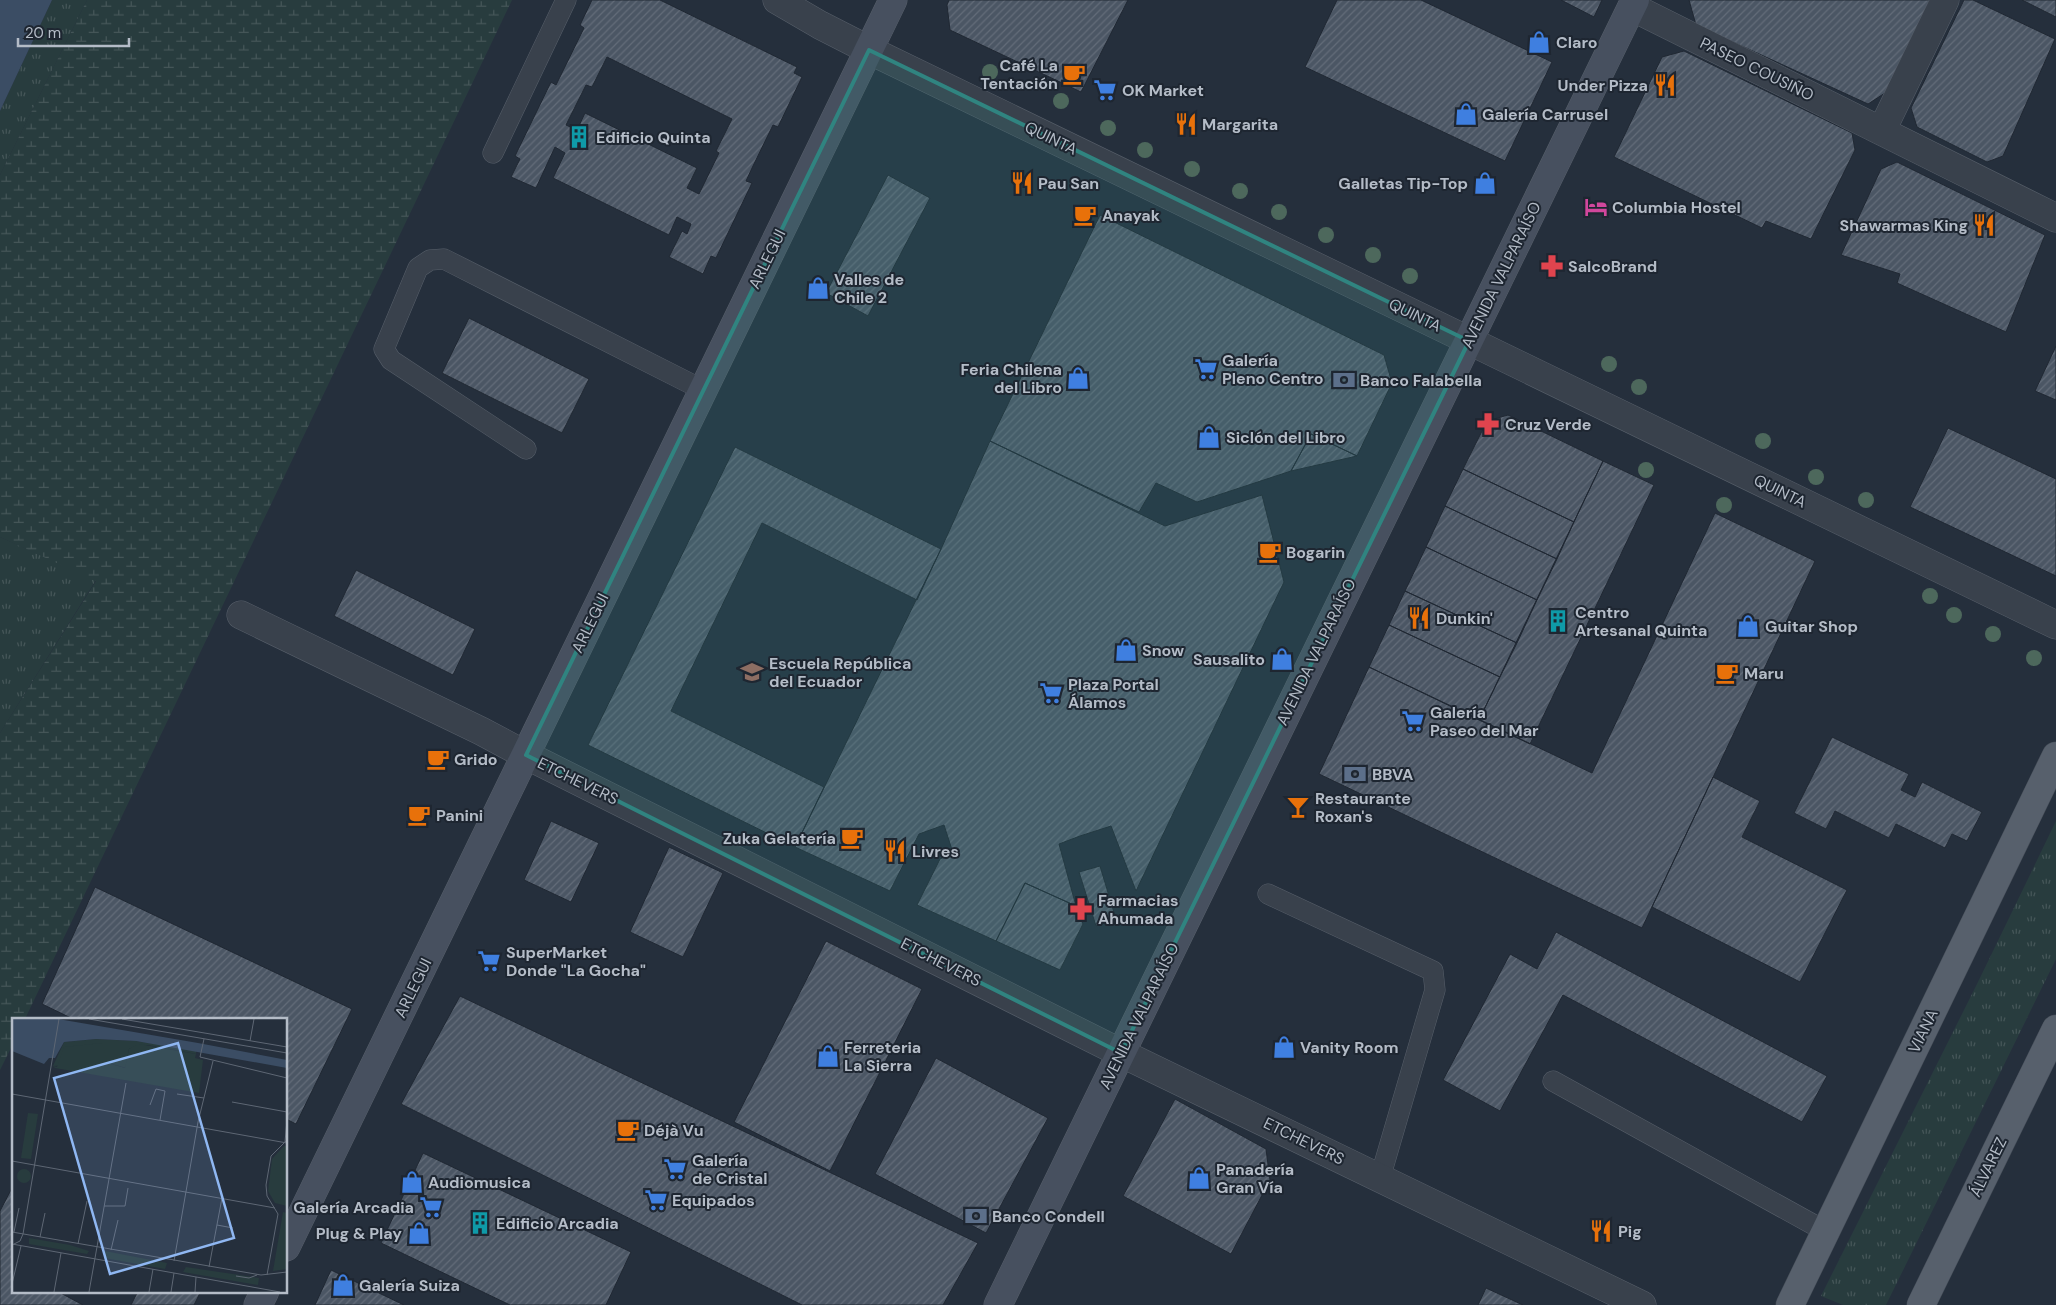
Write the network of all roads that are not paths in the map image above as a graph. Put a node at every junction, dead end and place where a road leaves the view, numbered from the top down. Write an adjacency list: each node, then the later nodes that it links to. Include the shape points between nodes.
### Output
1 (566, 0): 8 (lane)
2 (777, 0): 6 (street, QUINTA)
3 (893, 0): 6 (street, ARLEGUI)
4 (1945, 0): 7 (street)
5 (1634, 4): 7 (street, PASEO COUSIÑO); 10 (street, AVENIDA VALPARAÍSO)
6 (869, 50): 10 (street, QUINTA); 11 (street, ARLEGUI)
7 (1882, 130): 9 (street, PASEO COUSIÑO)
8 (492, 153)
9 (2056, 218)
10 (1469, 341): 14 (street, QUINTA); 19 (street, AVENIDA VALPARAÍSO)
11 (703, 390): 12 (lane, via 444,259 430,260 418,268 384,349 391,360); 15 (street, ARLEGUI)
12 (526, 449)
13 (241, 615): 15 (street, ETCHEVERS)
14 (2056, 625)
15 (526, 755): 19 (street, ETCHEVERS); 23 (street, ARLEGUI)
16 (2056, 756): 22 (main road, VIANA)
17 (1268, 894): 21 (lane, via 1433,972 1435,990)
18 (2056, 1029): 29 (main road, ÁLVAREZ)
19 (1121, 1053): 21 (street, ETCHEVERS); 26 (street, AVENIDA VALPARAÍSO)
20 (1553, 1082): 22 (lane)
21 (1380, 1178): 27 (street, ETCHEVERS)
22 (1825, 1231): 28 (main road, VIANA)
23 (288, 1243)
24 (264, 1292): 25 (street)
25 (258, 1305)
26 (998, 1305)
27 (1642, 1305)
28 (1790, 1305)
29 (1921, 1305)

